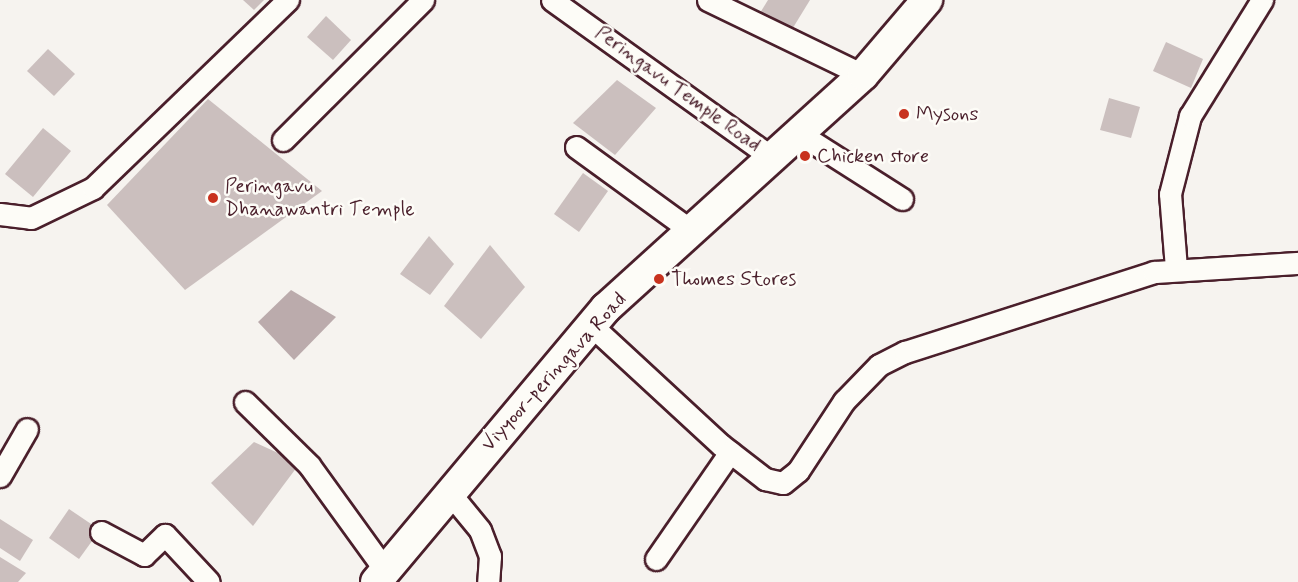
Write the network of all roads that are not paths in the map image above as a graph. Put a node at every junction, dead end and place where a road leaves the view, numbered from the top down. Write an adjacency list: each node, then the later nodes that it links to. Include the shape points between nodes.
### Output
1 (288, 0): 13 (street, via 93,188 31,219)
2 (423, 0): 9 (street)
3 (552, 0): 11 (street, Peringavu Temple Road)
4 (708, 0): 7 (street)
5 (927, 0): 7 (street, Viyyoor-peringava Road)
6 (1262, 0): 16 (street, via 1191,116 1170,194)
7 (863, 75): 8 (street, Viyyoor-peringava Road)
8 (800, 134): 11 (street, Viyyoor-peringava Road); 12 (street)
9 (283, 140)
10 (576, 147): 14 (street)
11 (774, 159): 14 (street, Viyyoor-peringava Road)
12 (902, 199)
13 (0, 214)
14 (693, 232): 17 (street, Viyyoor-peringava Road)
15 (1298, 263): 16 (street)
16 (1176, 268): 20 (street, via 879,364 783,483 765,480)
17 (592, 326): 20 (street); 22 (street, Viyyoor-peringava Road)
18 (245, 402): 25 (street, via 309,465)
19 (27, 429): 21 (street)
20 (730, 452): 24 (street)
21 (0, 476)
22 (448, 491): 25 (street, Viyyoor-peringava Road); 27 (street, via 480,530 490,556)
23 (101, 532): 26 (street, via 144,555 165,535)
24 (656, 560)
25 (380, 576)
26 (209, 582)
27 (488, 582)

